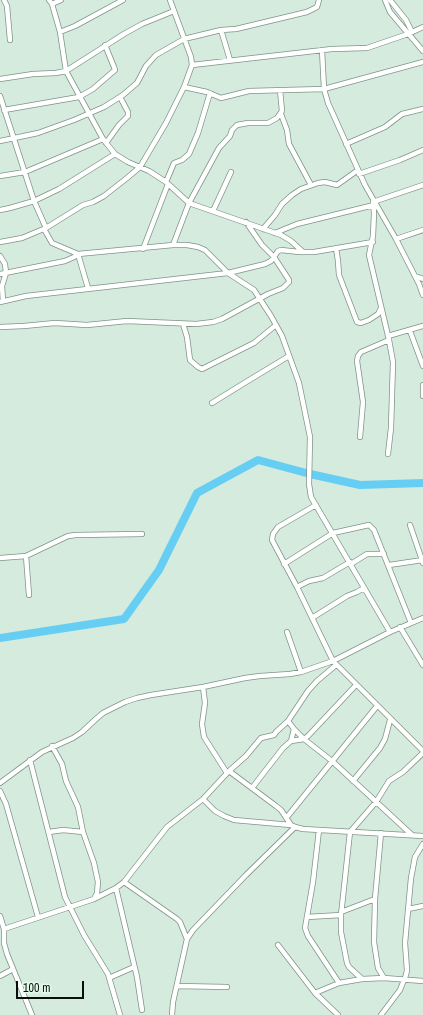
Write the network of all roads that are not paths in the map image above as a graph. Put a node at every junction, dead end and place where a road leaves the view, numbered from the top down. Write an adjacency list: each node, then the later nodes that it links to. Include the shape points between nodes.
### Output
1 (4, 0): 15 (street, via 7,6)
2 (60, 0): 8 (street)
3 (123, 0): 12 (street)
4 (170, 0): 9 (street)
5 (319, 0): 11 (street, via 317,7 308,12 236,29)
6 (385, 0): 13 (street, via 390,12)
7 (390, 0): 13 (street, via 406,20)
8 (51, 2): 12 (street)
9 (174, 11): 14 (street); 16 (street, via 142,24)
10 (423, 27): 13 (street)
11 (221, 30): 14 (street); 19 (street)
12 (60, 32): 22 (street)
13 (410, 33): 17 (street, via 367,48); 18 (street)
14 (184, 39): 21 (street); 30 (street, via 150,60 137,83)
15 (10, 40)
16 (105, 45): 22 (street); 29 (street, via 115,70 97,87)
17 (322, 50): 19 (street); 25 (street)
18 (423, 51)
19 (230, 60): 21 (street)
20 (423, 62): 25 (street)
21 (192, 65): 24 (street)
22 (66, 71): 23 (street); 29 (street)
23 (0, 79)
24 (184, 87): 27 (street); 41 (street)
25 (324, 89): 26 (street); 38 (street)
26 (280, 90): 27 (street, via 249,91 226,98); 34 (street)
27 (210, 93): 46 (street, via 189,154 174,163)
28 (0, 96): 32 (street)
29 (79, 97): 32 (street); 33 (street)
30 (120, 97): 33 (street); 37 (street, via 128,116)
31 (423, 109): 38 (street, via 402,114 384,127)
32 (4, 110): 35 (street)
33 (88, 113): 35 (street, via 38,133); 37 (street)
34 (281, 114): 47 (street, via 290,144); 50 (street, via 272,122 241,124 234,128 219,148)
35 (13, 139): 36 (street); 42 (street)
36 (0, 141)
37 (104, 141): 40 (street); 42 (street)
38 (346, 144): 44 (street)
39 (423, 150): 44 (street)
40 (115, 154): 41 (street); 49 (street, via 59,189)
41 (140, 166): 46 (street); 55 (street, via 104,196 83,205)
42 (25, 172): 45 (street); 49 (street)
43 (231, 172): 53 (street)
44 (359, 172): 47 (street, via 338,185 325,182); 51 (street)
45 (0, 176)
46 (167, 183): 50 (street); 64 (street)
47 (311, 185): 56 (street, via 285,200)
48 (423, 185): 51 (street)
49 (34, 201): 52 (street); 55 (street)
50 (189, 203): 53 (street); 62 (street)
51 (374, 204): 58 (street, via 297,224); 59 (street); 61 (street)
52 (0, 210)
53 (213, 211): 54 (street)
54 (246, 222): 56 (street); 68 (street)
55 (45, 229): 60 (street, via 22,238); 66 (street, via 52,243)
56 (263, 229): 58 (street)
57 (423, 230): 59 (street)
58 (275, 233): 65 (street, via 291,241)
59 (396, 239): 72 (street)
60 (0, 242)
61 (372, 242): 63 (street); 78 (street, via 369,255)
62 (173, 245): 64 (street); 70 (street, via 198,247 210,254)
63 (336, 248): 65 (street); 78 (street, via 339,275 358,322 369,320)
64 (143, 249): 66 (street)
65 (302, 252): 68 (street, via 281,250)
66 (78, 254): 69 (street, via 65,261); 74 (street)
67 (0, 256): 69 (street, via 5,264)
68 (274, 257): 70 (street, via 265,264); 76 (street, via 289,280 283,288)
69 (6, 273): 71 (street); 77 (street)
70 (228, 273): 74 (street); 76 (street, via 247,285)
71 (0, 274)
72 (415, 276): 73 (street); 75 (street)
73 (423, 279)
74 (88, 288): 77 (street)
75 (423, 295)
76 (260, 298): 79 (street, via 218,321); 80 (street)
77 (1, 301)
78 (382, 308): 84 (street)
79 (183, 324): 80 (street, via 190,360 202,369 254,343); 82 (street, via 126,321 87,325 55,323)
80 (276, 325): 85 (street)
81 (423, 326): 83 (street)
82 (0, 327)
83 (410, 331): 84 (street); 86 (street)
84 (389, 338): 90 (street, via 358,356 362,402); 91 (street, via 393,362)
85 (289, 356): 89 (street); 92 (street, via 299,383 310,437 310,492)
86 (423, 366)
87 (423, 385): 88 (street)
88 (423, 396)
89 (212, 403)
90 (360, 437)
91 (388, 454)
92 (316, 505): 94 (street); 101 (street, via 278,526 273,534 272,540)
93 (410, 525): 99 (street)
94 (333, 533): 96 (street, via 369,525 374,530); 100 (street); 101 (street)
95 (142, 534): 97 (street, via 68,536)
96 (384, 554): 100 (street, via 367,554); 102 (street)
97 (26, 556): 98 (street); 105 (street)
98 (0, 558)
99 (423, 561): 102 (street)
100 (350, 563): 103 (street, via 323,578); 104 (street)
101 (284, 564): 103 (street)
102 (389, 565): 108 (street)
103 (297, 587): 106 (street)
104 (364, 588): 106 (street); 111 (street)
105 (29, 595)
106 (312, 618): 112 (street)
107 (423, 618): 108 (street)
108 (411, 623): 109 (street)
109 (400, 627): 111 (street); 113 (street)
110 (287, 632): 114 (street)
111 (390, 632): 112 (street)
112 (334, 663): 114 (street); 115 (street); 119 (street, via 308,691)
113 (423, 665)
114 (300, 672): 116 (street, via 245,678)
115 (356, 685): 117 (street); 121 (street)
116 (203, 687): 123 (street, via 152,694 124,702 100,716 73,738); 127 (street, via 204,737)
117 (377, 706): 118 (street); 126 (street)
118 (390, 720): 124 (street); 128 (street, via 380,748)
119 (288, 721): 120 (street); 127 (street, via 274,735 261,738)
120 (294, 729): 121 (street); 122 (street)
121 (304, 739): 122 (street); 126 (street)
122 (291, 741): 130 (street)
123 (52, 746): 125 (street); 138 (street, via 62,764 66,781 78,807)
124 (423, 752): 133 (street, via 403,772 389,781)
125 (30, 760): 129 (street); 137 (street)
126 (332, 761): 128 (street); 134 (street)
127 (228, 772): 130 (street); 132 (street)
128 (354, 781): 133 (street)
129 (0, 783)
130 (252, 788): 134 (street, via 276,806)
131 (0, 791): 153 (street)
132 (204, 799): 135 (street, via 215,811 234,820); 144 (street, via 167,827)
133 (376, 802): 139 (street); 141 (street)
134 (286, 818): 135 (street)
135 (293, 826): 136 (street); 156 (street)
136 (319, 830): 139 (street); 154 (street, via 314,882)
137 (49, 832): 138 (street); 149 (street, via 65,897)
138 (83, 832): 146 (street, via 98,882)
139 (350, 832): 140 (street); 151 (street)
140 (381, 833): 141 (street); 147 (street)
141 (412, 835): 142 (street)
142 (423, 836)
143 (423, 844): 150 (street, via 413,864)
144 (124, 882): 145 (street); 156 (street, via 177,919)
145 (116, 888): 146 (street); 158 (street)
146 (94, 899): 149 (street)
147 (375, 899): 151 (street); 162 (street, via 374,942 378,968)
148 (423, 906): 150 (street)
149 (70, 907): 153 (street); 161 (street)
150 (408, 909): 164 (street, via 405,943 407,970)
151 (341, 914): 154 (street); 163 (street, via 341,932 347,963)
152 (0, 916): 155 (street)
153 (38, 917): 155 (street)
154 (307, 917): 166 (street, via 305,928 308,936)
155 (4, 929): 159 (street, via 4,943)
156 (187, 939): 167 (street)
157 (278, 945): 169 (street)
158 (134, 968): 161 (street); 170 (street)
159 (12, 969): 160 (street); 171 (street)
160 (0, 976)
161 (109, 978): 172 (street)
162 (384, 978): 163 (street); 164 (street)
163 (362, 979): 166 (street)
164 (404, 981): 165 (street); 175 (street)
165 (423, 982)
166 (339, 983): 169 (street)
167 (177, 986): 168 (street); 173 (street)
168 (227, 987)
169 (315, 993): 174 (street)
170 (142, 1010)
171 (32, 1015)
172 (120, 1015)
173 (172, 1015)
174 (338, 1015)
175 (381, 1015)

